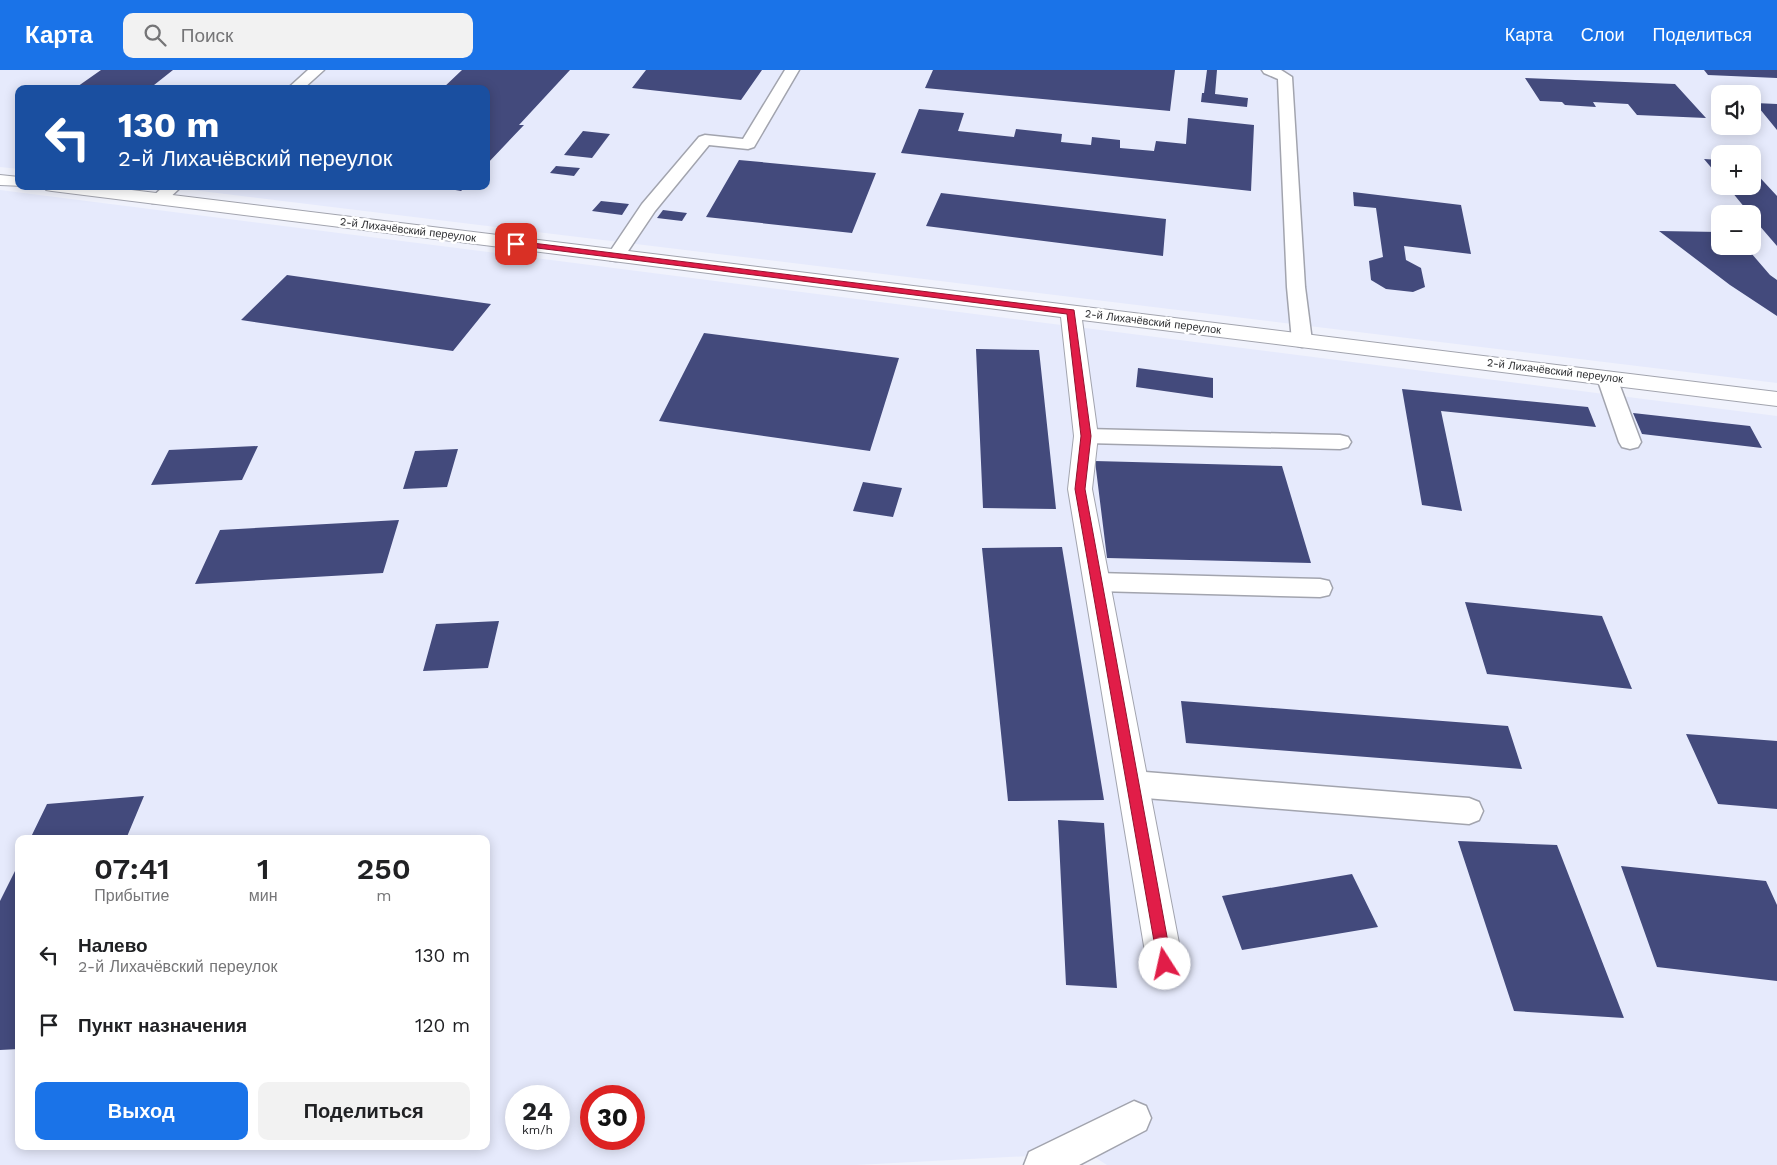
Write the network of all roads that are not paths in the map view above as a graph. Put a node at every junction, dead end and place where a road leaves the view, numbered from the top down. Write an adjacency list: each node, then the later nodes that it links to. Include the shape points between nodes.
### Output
1 (317, 70): 4 (lane)
2 (792, 70): 10 (lane, via 748,144 705,140 648,208)
3 (1269, 70): 12 (lane, via 1284,77)
4 (299, 85)
5 (0, 180): 6 (street)
6 (15, 182)
7 (85, 190): 9 (street, 2-й Лихачёвский переулок)
8 (169, 190): 9 (lane)
9 (158, 199): 10 (street, 2-й Лихачёвский переулок)
10 (616, 256): 11 (street, 2-й Лихачёвский переулок)
11 (1071, 312): 12 (street, 2-й Лихачёвский переулок); 15 (street)
12 (1302, 340): 13 (street, 2-й Лихачёвский переулок)
13 (1607, 378): 14 (street, 2-й Лихачёвский переулок); 17 (lane)
14 (1777, 399)
15 (1086, 436): 16 (lane); 18 (street, via 1080,489)
16 (1340, 442)
17 (1630, 442)
18 (1097, 582): 19 (lane); 20 (street)
19 (1320, 588)
20 (1132, 784): 21 (lane); 22 (street)
21 (1469, 811)
22 (1165, 964)
23 (1134, 1118): 24 (lane)
24 (1042, 1165)

